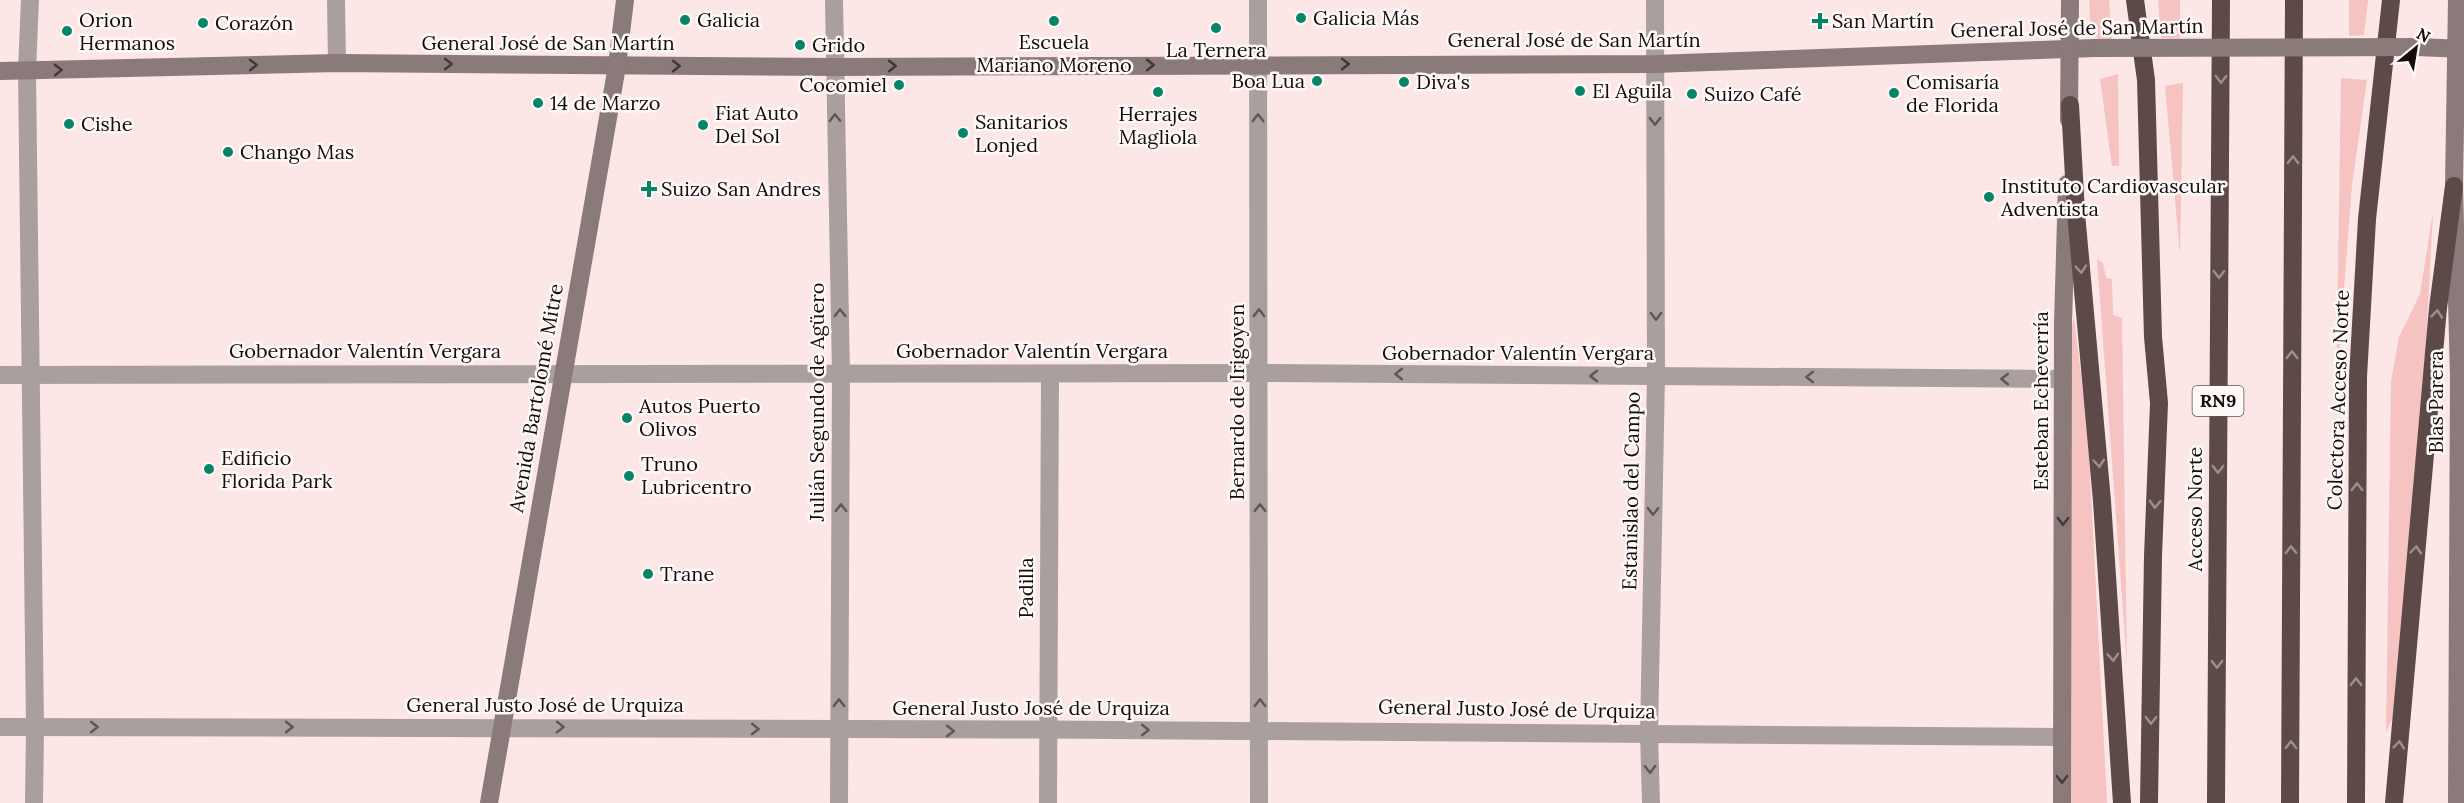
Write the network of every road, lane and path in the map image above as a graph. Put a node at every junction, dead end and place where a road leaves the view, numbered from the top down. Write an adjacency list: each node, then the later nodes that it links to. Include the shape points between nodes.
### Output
1 (30, 0): 21 (street)
2 (336, 0): 15 (street)
3 (625, 0): 18 (street, Avenida Bartolomé Mitre)
4 (834, 0): 19 (street, Julián Segundo de Agüero)
5 (1258, 0): 16 (street, Bernardo de Irigoyen)
6 (1655, 0): 17 (street, Estanislao del Campo)
7 (2070, 0): 14 (street, Esteban Echeverría)
8 (2135, 0): 50 (highway, one-way to 50, via 2146,80 2153,337 2159,403)
9 (2221, 0): 51 (highway, Acceso Norte / RN9, one-way to 51)
10 (2294, 0): 52 (highway, one-way to 10)
11 (2391, 0): 53 (highway, Colectora Acceso Norte, one-way to 11, via 2358,377 2367,219)
12 (2457, 0): 13 (street, Blas Parera)
13 (2460, 49): 14 (street, General José de San Martín, bridge); 23 (street, Blas Parera)
14 (2070, 51): 17 (street, General José de San Martín); 22 (street, Esteban Echeverría)
15 (337, 63): 18 (street, General José de San Martín, one-way to 18); 21 (street, General José de San Martín, one-way to 15)
16 (1258, 64): 17 (street, General José de San Martín, one-way to 17); 19 (street, General José de San Martín, one-way to 16); 25 (street, Bernardo de Irigoyen, one-way to 16)
17 (1655, 64): 30 (street, Estanislao del Campo, one-way to 30)
18 (617, 66): 19 (street, General José de San Martín, one-way to 19); 24 (street, Avenida Bartolomé Mitre)
19 (834, 67): 26 (street, Julián Segundo de Agüero, one-way to 19)
20 (0, 71): 21 (street, General José de San Martín)
21 (27, 71): 29 (street)
22 (2070, 105): 32 (street, Esteban Echeverría); 49 (highway, one-way to 49)
23 (2454, 186): 31 (street, Blas Parera); 54 (highway, one-way to 23, via 2438,308)
24 (563, 373): 26 (street, Gobernador Valentín Vergara); 29 (street, Gobernador Valentín Vergara); 35 (street, Avenida Bartolomé Mitre)
25 (1259, 373): 27 (street, Gobernador Valentín Vergara); 30 (street, Gobernador Valentín Vergara, one-way to 25); 37 (street, Bernardo de Irigoyen, one-way to 25)
26 (841, 374): 27 (street, Gobernador Valentín Vergara); 36 (street, Julián Segundo de Agüero, one-way to 26)
27 (1050, 374): 38 (street, Padilla)
28 (0, 375): 29 (street, Gobernador Valentín Vergara)
29 (32, 375): 34 (street)
30 (1656, 376): 32 (street, Gobernador Valentín Vergara, one-way to 30); 39 (street, Estanislao del Campo, one-way to 39)
31 (2462, 377): 41 (street, Blas Parera)
32 (2063, 379): 40 (street, Esteban Echeverría, one-way to 40)
33 (0, 727): 34 (street, General Justo José de Urquiza)
34 (35, 727): 35 (street, General Justo José de Urquiza, one-way to 35); 42 (street)
35 (501, 727): 36 (street, General Justo José de Urquiza, one-way to 36); 43 (street, Avenida Bartolomé Mitre)
36 (839, 730): 38 (street, General Justo José de Urquiza, one-way to 38); 44 (street, Julián Segundo de Agüero)
37 (1260, 730): 38 (street, General Justo José de Urquiza, one-way to 37); 39 (street, General Justo José de Urquiza); 46 (street, Bernardo de Irigoyen)
38 (1048, 731): 45 (street, Padilla)
39 (1650, 733): 40 (street, General Justo José de Urquiza); 47 (street, Estanislao del Campo, one-way to 47)
40 (2062, 737): 48 (street, Esteban Echeverría, one-way to 48)
41 (2460, 737): 55 (street, Blas Parera)
42 (34, 803)
43 (489, 803)
44 (839, 803)
45 (1048, 803)
46 (1259, 803)
47 (1651, 803)
48 (2062, 803)
49 (2122, 803)
50 (2149, 803)
51 (2216, 803)
52 (2290, 803)
53 (2356, 803)
54 (2394, 803)
55 (2457, 803)

